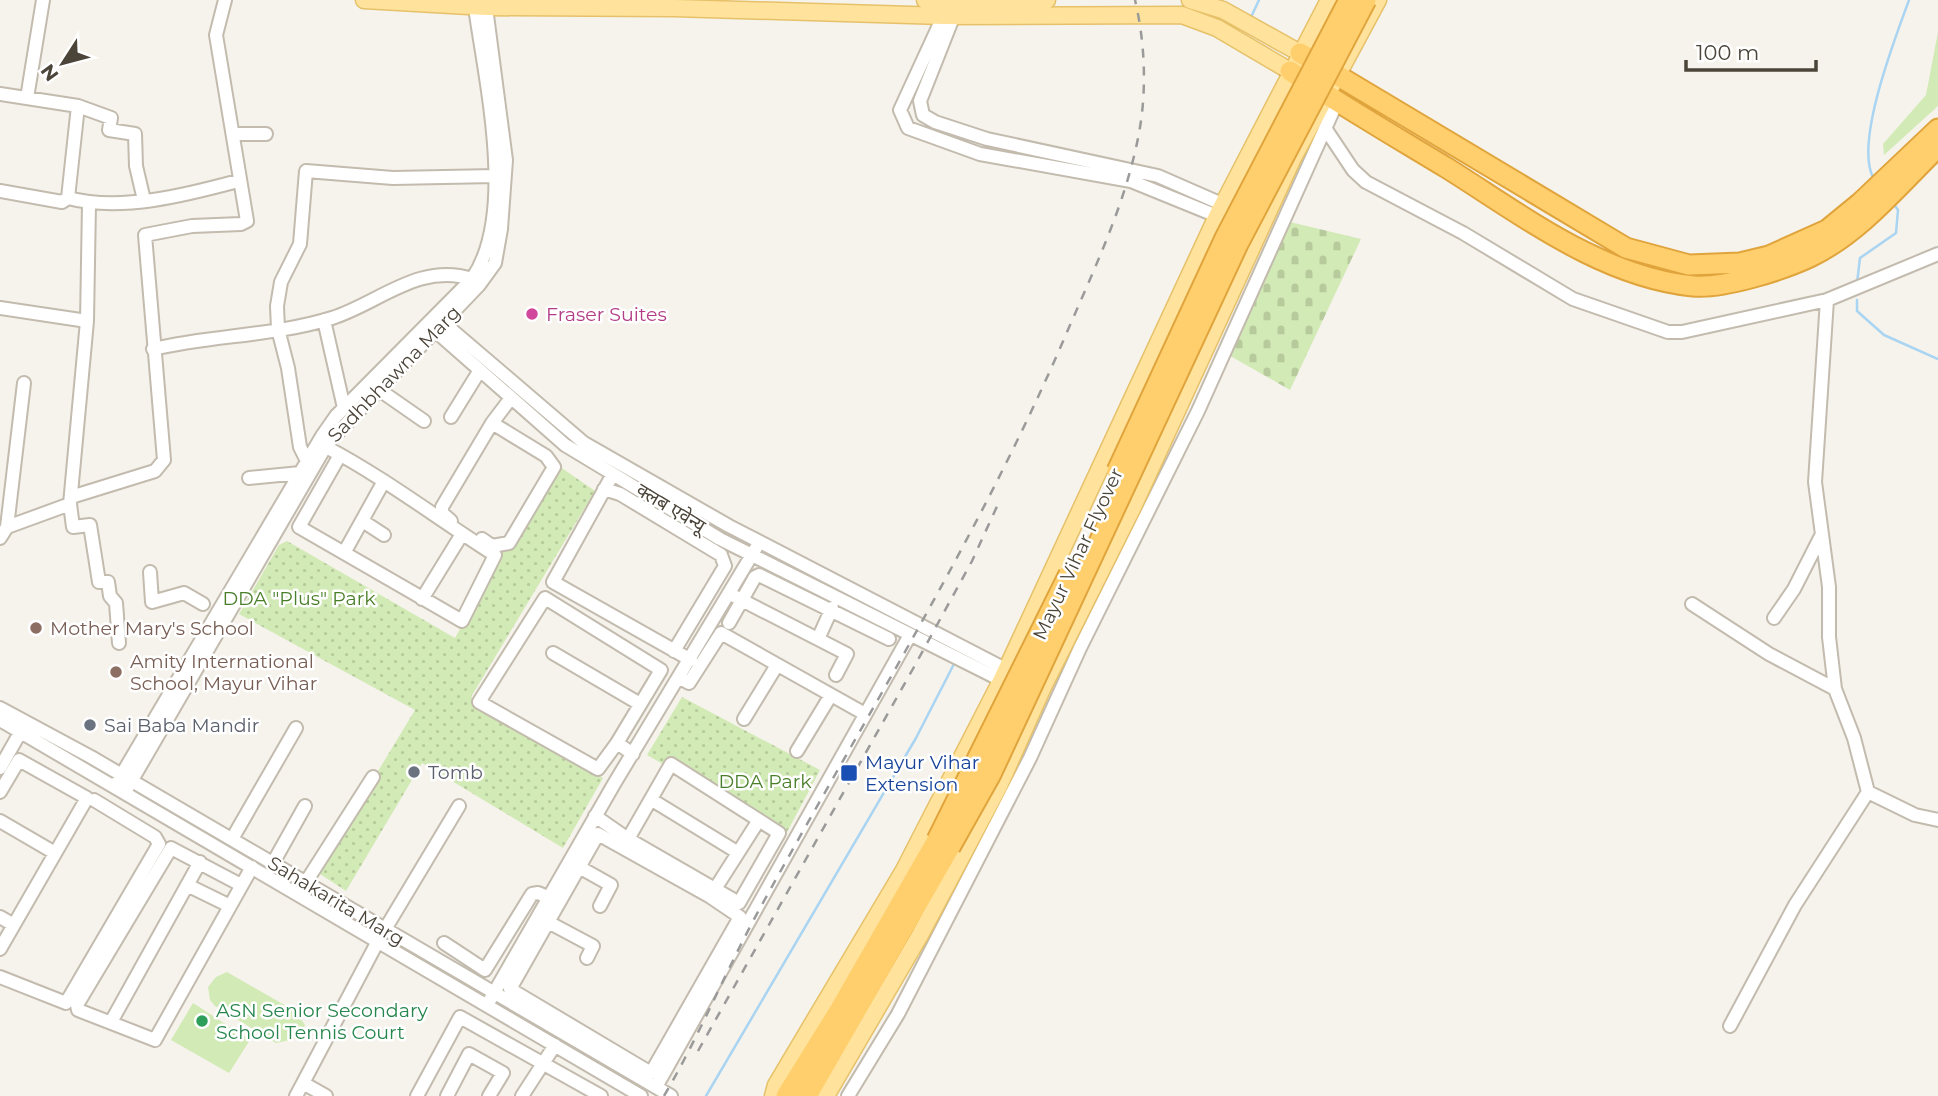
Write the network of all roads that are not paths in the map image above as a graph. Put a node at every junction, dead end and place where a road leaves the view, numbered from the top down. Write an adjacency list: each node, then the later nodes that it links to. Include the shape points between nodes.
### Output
1 (43, 0): 17 (street)
2 (225, 0): 24 (street, via 216,35)
3 (364, 0): 11 (main road)
4 (925, 0): 12 (main road)
5 (1047, 0): 12 (main road)
6 (1190, 0): 13 (main road, via 1223,10)
7 (1329, 0): 13 (main road)
8 (1339, 0): 10 (main road, via 1357,12 1365,11)
9 (1349, 0): 154 (highway, Mayur Vihar Flyover, bridge, via 1225,237 1083,546 950,816)
10 (1374, 1): 15 (main road); 154 (highway, Mayur Vihar Flyover, bridge, via 1238,244 991,774)
11 (480, 3): 12 (main road, via 674,8); 28 (street, Sadhbhawna Marg); 42 (street, Sadhbhawna Marg, via 506,160 501,229 495,263)
12 (952, 6): 14 (main road, via 1182,15 1217,28); 20 (street); 21 (street, via 900,110)
13 (1300, 53): 14 (main road); 15 (highway)
14 (1290, 71): 18 (highway); 35 (main road)
15 (1339, 75): 18 (main road); 34 (highway, via 1626,248 1689,265 1769,257)
16 (0, 94): 17 (street)
17 (27, 98): 19 (street)
18 (1333, 99): 22 (street); 34 (highway, via 1620,270 1695,286 1781,270 1840,239); 62 (main road, via 1293,158)
19 (78, 106): 31 (street); 32 (street, via 111,118 109,130 135,134)
20 (920, 108): 21 (street); 35 (street, via 935,122 987,139 1158,176)
21 (902, 118): 35 (street, via 912,131 980,154 1131,181)
22 (1325, 128): 38 (street, via 1366,182 1473,238 1573,299 1613,315 1675,332); 62 (street, via 1198,411)
23 (1938, 130): 27 (highway)
24 (234, 134): 25 (street); 29 (street)
25 (266, 134)
26 (1938, 147): 27 (highway)
27 (1902, 173): 34 (highway)
28 (495, 176): 37 (street, Sadhbhawna Marg, via 486,260); 43 (street, via 393,178 306,171 300,244 281,282)
29 (238, 181): 32 (street, via 173,199); 44 (street, via 246,223 145,235)
30 (0, 191): 31 (street, via 62,202)
31 (68, 198): 33 (street)
32 (144, 200): 33 (street)
33 (89, 204): 41 (street)
34 (1865, 208)
35 (1219, 210): 90 (main road)
36 (1938, 254): 38 (street)
37 (472, 279): 40 (street, via 417,279); 42 (street, Sadhbhawna Marg)
38 (1827, 300): 67 (street, via 1816,435)
39 (0, 308): 41 (street)
40 (324, 320): 43 (street); 49 (street)
41 (87, 321): 61 (street)
42 (436, 324): 45 (street, क्लब एवेन्यू); 47 (street, Sadhbhawna Marg); 49 (street, Sadhbhawna Marg); 68 (street, क्लब एवेन्यू, via 574,436)
43 (278, 329): 44 (street); 55 (street, via 300,447)
44 (153, 349): 61 (street, via 164,460 155,471)
45 (480, 370): 48 (street, क्लब एवेन्यू); 50 (street)
46 (24, 383): 64 (street)
47 (378, 389): 51 (street); 53 (street, Sadhbhawna Marg)
48 (511, 398): 52 (street); 57 (street, क्लब एवेन्यू, via 565,444)
49 (344, 408): 55 (street, Sadhbhawna Marg)
50 (451, 418)
51 (424, 421)
52 (492, 423): 52 (street, via 546,456 554,467 512,538 497,546 446,517 442,507)
53 (326, 447): 54 (street); 111 (street, Sadhbhawna Marg)
54 (340, 455): 59 (street); 69 (street, via 299,527)
55 (307, 461): 56 (street, Sadhbhawna Marg)
56 (300, 473): 58 (street); 111 (street, Sadhbhawna Marg)
57 (613, 474): 60 (street); 70 (street, क्लब एवेन्यू)
58 (249, 478)
59 (384, 481): 63 (street); 65 (street)
60 (604, 489): 85 (street, via 621,494 724,559 725,566); 85 (street, via 553,582)
61 (71, 501): 64 (street); 83 (street, via 73,527 90,525 99,582 108,582 116,603)
62 (1138, 514): 93 (main road); 170 (street, via 978,862 898,1014)
63 (363, 522): 66 (street); 69 (street)
64 (3, 532)
65 (462, 534): 73 (street); 73 (street, via 495,555 462,621)
66 (384, 535)
67 (1821, 535): 78 (street); 92 (street)
68 (760, 542): 70 (street); 84 (street, क्लब एवेन्यू)
69 (344, 553): 73 (street)
70 (752, 555): 72 (street); 80 (street, क्लब एवेन्यू)
71 (150, 572): 75 (street, via 152,602 184,593)
72 (729, 594): 74 (street); 87 (street)
73 (422, 599)
74 (742, 600): 77 (street, via 759,575); 79 (street); 81 (street)
75 (203, 604)
76 (1692, 604): 92 (street, via 1769,654)
77 (832, 608): 81 (street); 82 (street)
78 (1774, 618)
79 (729, 622)
80 (910, 635): 84 (street, क्लब एवेन्यू); 97 (street)
81 (818, 639): 89 (street, via 846,654)
82 (889, 639)
83 (119, 643)
84 (943, 644): 90 (street)
85 (674, 650): 87 (street)
86 (553, 653): 95 (street)
87 (691, 660): 91 (street)
88 (777, 665): 91 (street, via 721,633 689,683); 94 (street); 98 (street)
89 (836, 675)
90 (1004, 675): 93 (street); 107 (main road)
91 (680, 678): 105 (street)
92 (1835, 689): 114 (street)
93 (1040, 693): 112 (main road)
94 (831, 695): 97 (street); 104 (street)
95 (640, 704): 102 (street); 102 (street, via 661,670 545,598 479,702 598,769)
96 (0, 708): 111 (street, Sahakarita Marg)
97 (865, 714): 156 (street)
98 (744, 719)
99 (0, 720): 101 (street, Sahakarita Marg)
100 (296, 728): 124 (street)
101 (21, 731): 103 (street); 106 (street, Sahakarita Marg)
102 (617, 743): 105 (street)
103 (5, 747): 108 (street)
104 (797, 751)
105 (634, 754): 119 (street)
106 (61, 755): 109 (street); 111 (street, Sahakarita Marg)
107 (957, 767): 112 (main road, via 983,760); 166 (main road, via 904,870)
108 (0, 768)
109 (49, 776): 113 (street, via 19,760); 127 (street, via 88,798)
110 (373, 777): 132 (street)
111 (120, 783): 115 (street); 124 (street, Sahakarita Marg); 130 (street, Sahakarita Marg)
112 (999, 786): 169 (main road, via 920,935)
113 (0, 792)
114 (1868, 792): 121 (street, via 1915,815); 151 (street, via 1796,905)
115 (94, 800): 146 (street); 147 (street, via 155,837 159,844 66,1003)
116 (652, 800): 120 (street, via 671,764); 125 (street); 126 (street)
117 (305, 806): 129 (street)
118 (459, 806): 142 (street)
119 (595, 816): 123 (street); 125 (street)
120 (759, 820): 126 (street); 135 (street, via 779,833 739,903)
121 (1938, 820)
122 (0, 821): 127 (street)
123 (590, 837): 131 (street); 136 (street); 148 (street, via 598,834 626,848 740,917 651,1073)
124 (232, 839): 129 (street, Sahakarita Marg)
125 (628, 839): 135 (street)
126 (737, 852): 135 (street)
127 (55, 853): 141 (street)
128 (200, 862): 133 (street); 134 (street); 150 (street, via 171,848 77,1005 80,1012)
129 (272, 863): 132 (street, Sahakarita Marg)
130 (252, 867): 134 (street); 142 (street, Sahakarita Marg)
131 (579, 867): 138 (street, via 611,885); 140 (street)
132 (306, 882): 142 (street, Sahakarita Marg)
133 (187, 885): 137 (street); 150 (street)
134 (241, 886): 137 (street)
135 (715, 889)
136 (550, 898): 143 (street, via 531,894 485,970); 148 (street)
137 (230, 906): 150 (street, via 157,1038 152,1040)
138 (600, 906)
139 (0, 917): 141 (street)
140 (548, 922): 145 (street, via 593,946); 148 (street)
141 (12, 925): 144 (street)
142 (382, 935): 148 (street, Sahakarita Marg); 149 (street, Sahakarita Marg); 155 (street)
143 (444, 943)
144 (0, 949)
145 (587, 958)
146 (0, 962)
147 (0, 977)
148 (501, 989): 149 (street); 156 (street, Sahakarita Marg)
149 (487, 1005): 152 (street, Sahakarita Marg)
150 (111, 1022)
151 (1730, 1026)
152 (555, 1045): 153 (street); 164 (street, Sahakarita Marg)
153 (543, 1063): 159 (street, via 460,1017); 162 (street); 163 (street)
154 (814, 1066): 167 (highway, Mayur Vihar Flyover); 168 (highway, Mayur Vihar Flyover)
155 (303, 1083): 157 (street); 158 (street)
156 (656, 1087): 165 (street, Sahakarita Marg)
157 (296, 1096)
158 (326, 1096)
159 (416, 1096)
160 (447, 1096): 161 (street, via 469,1054 503,1073)
161 (489, 1096)
162 (522, 1096)
163 (601, 1096)
164 (641, 1096)
165 (671, 1096)
166 (773, 1096)
167 (786, 1096)
168 (807, 1096)
169 (826, 1096)
170 (848, 1096)

